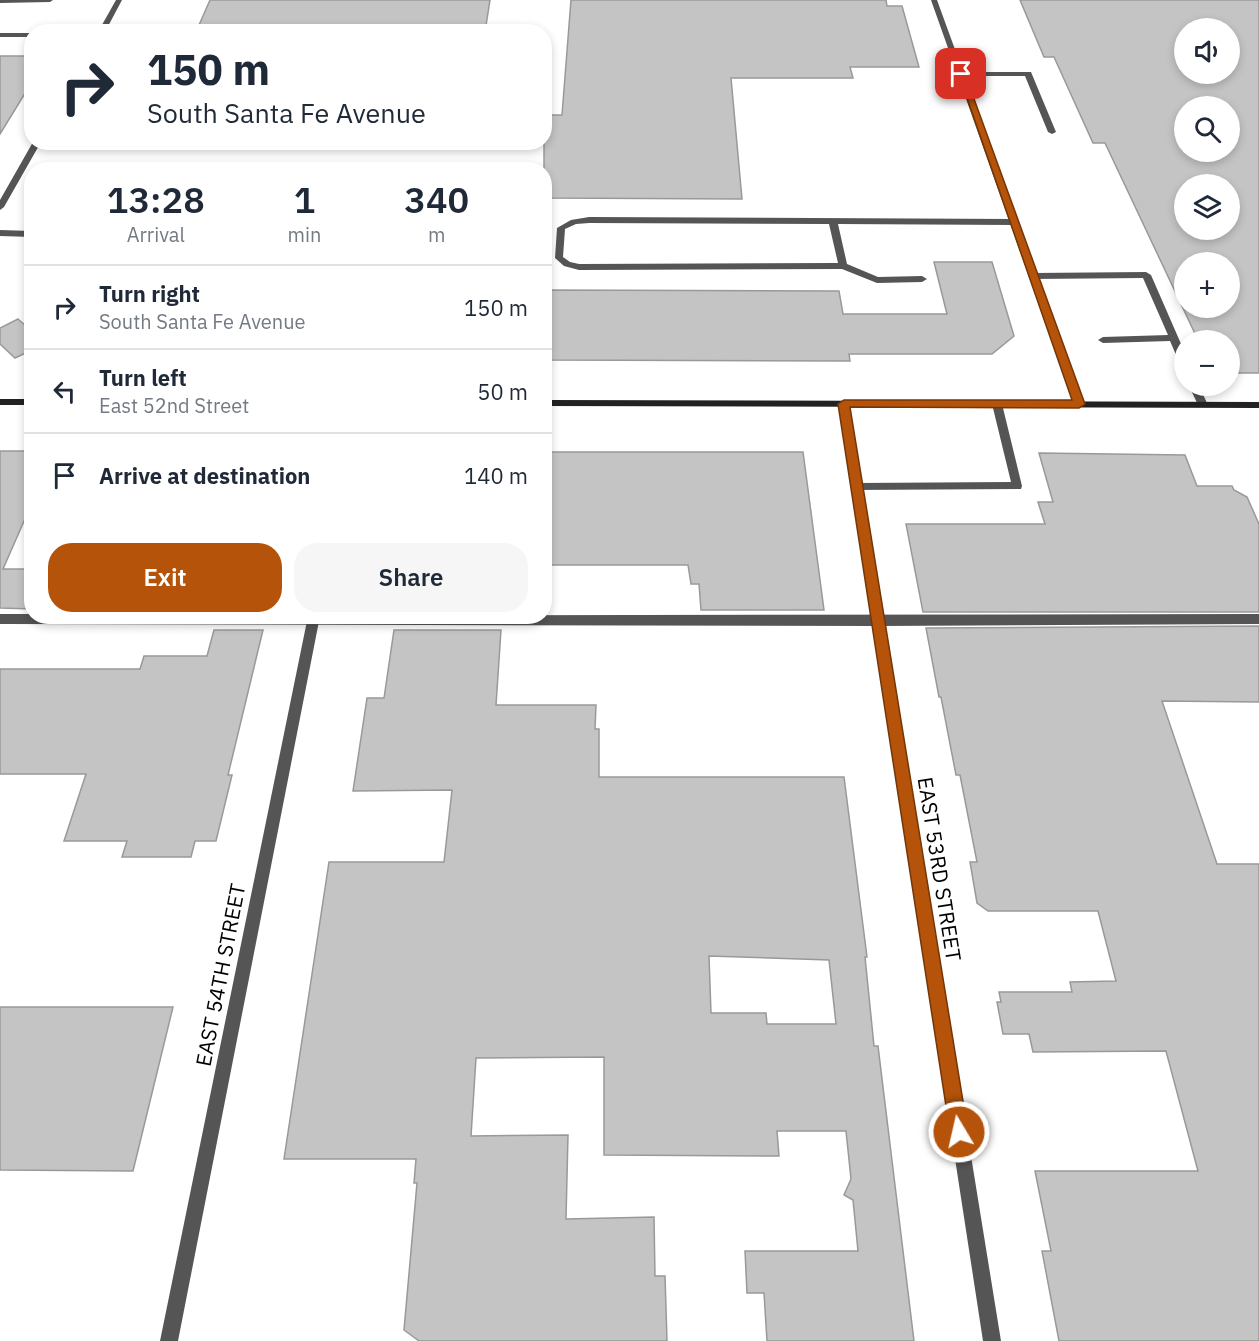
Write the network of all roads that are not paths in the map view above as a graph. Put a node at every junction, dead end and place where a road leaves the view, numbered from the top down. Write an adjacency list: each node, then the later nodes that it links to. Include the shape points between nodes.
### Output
1 (50, 0): 4 (street)
2 (118, 0): 5 (street)
3 (934, 0): 8 (street)
4 (0, 1)
5 (104, 24)
6 (0, 35): 7 (street)
7 (24, 35)
8 (961, 74): 9 (street, via 1028,74); 13 (street)
9 (1052, 132)
10 (24, 165): 11 (street)
11 (0, 207)
12 (833, 221): 13 (street); 16 (street); 16 (street, via 574,222 561,228 559,258 579,267)
13 (1014, 222): 17 (street)
14 (0, 233): 15 (street)
15 (24, 234)
16 (843, 266): 18 (street, via 877,280)
17 (1033, 276): 19 (street, via 1146,275); 27 (street)
18 (922, 279)
19 (1174, 338): 20 (street)
20 (1103, 340)
21 (1199, 396): 28 (street)
22 (0, 402): 23 (main road)
23 (24, 402)
24 (552, 403): 25 (main road)
25 (844, 404): 26 (main road); 30 (street, EAST 53RD STREET)
26 (997, 404): 27 (main road); 30 (street, via 1017,486)
27 (1079, 404): 28 (main road)
28 (1203, 405): 29 (main road)
29 (1259, 405)
30 (857, 487): 35 (street, EAST 53RD STREET)
31 (0, 619): 32 (street)
32 (24, 619)
33 (552, 619): 35 (street)
34 (1259, 619): 35 (street)
35 (878, 621): 38 (street, EAST 53RD STREET)
36 (313, 624): 37 (street, EAST 54TH STREET)
37 (169, 1341)
38 (992, 1341)

